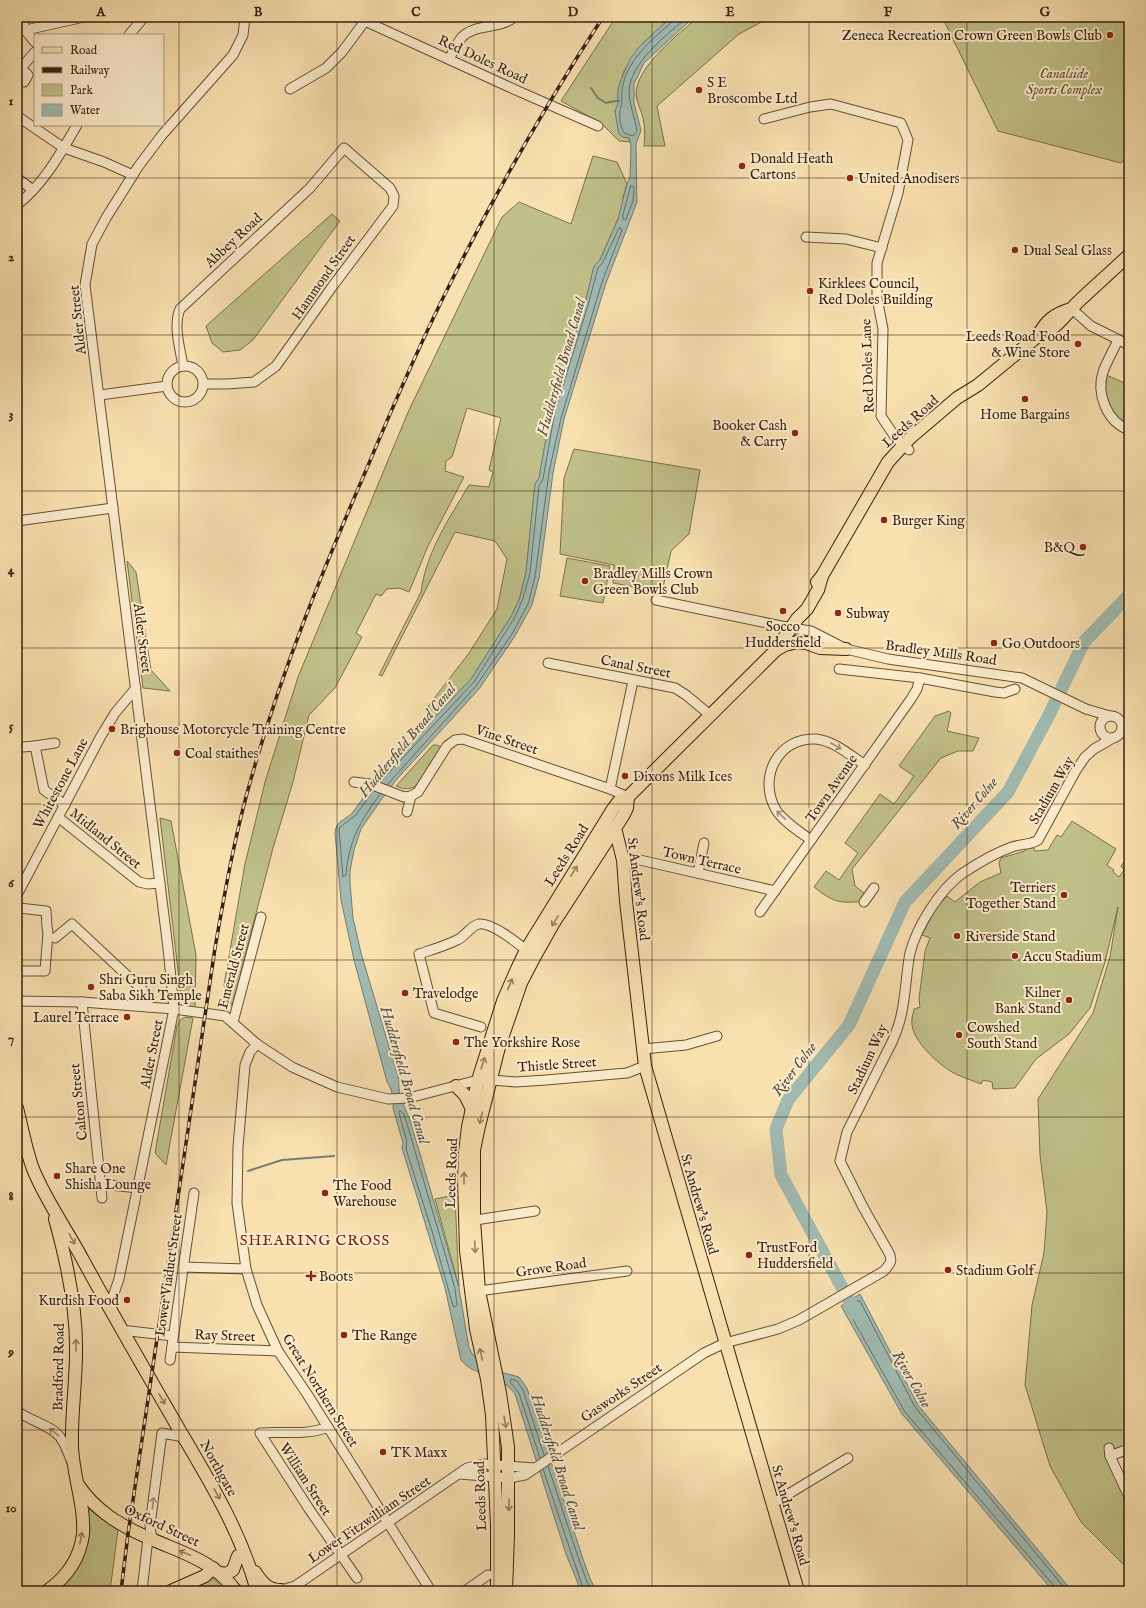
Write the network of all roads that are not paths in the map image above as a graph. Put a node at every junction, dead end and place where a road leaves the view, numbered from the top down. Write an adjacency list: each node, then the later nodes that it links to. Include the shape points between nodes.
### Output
1 (22, 17): 9 (street)
2 (84, 17): 9 (street)
3 (144, 17): 10 (street)
4 (245, 17): 22 (street, Alder Street, via 243,34 233,55 162,135)
5 (495, 17): 8 (street)
6 (514, 17): 8 (street)
7 (361, 19): 13 (street, Red Doles Road); 15 (street, via 342,52 326,68)
8 (498, 26): 13 (street, via 476,29 462,37)
9 (21, 31): 11 (street)
10 (130, 34)
11 (34, 41)
12 (34, 53): 14 (street, via 21,68 28,75)
13 (449, 59): 19 (street, Red Doles Road)
14 (24, 82)
15 (290, 89)
16 (17, 116): 20 (street)
17 (764, 119): 27 (street, Red Doles Lane, via 831,104 901,123 908,140 898,193)
18 (76, 126): 20 (street)
19 (598, 126)
20 (64, 148): 22 (street); 24 (street)
21 (344, 148): 32 (street, Abbey Road, via 310,188 180,309 177,316); 33 (street, Hammond Street, via 390,188 394,196 393,206 276,366 254,382)
22 (133, 175): 35 (street, Alder Street, via 92,244 85,286)
23 (17, 178): 24 (street)
24 (33, 190): 25 (street)
25 (17, 206)
26 (806, 237): 27 (street, via 846,239)
27 (882, 248): 37 (street, Red Doles Lane, via 876,272 877,298 883,329 881,416 895,437)
28 (1129, 255): 29 (main road, Leeds Road)
29 (1072, 309): 30 (street, via 1091,326); 37 (main road, Leeds Road, via 1057,313 1038,336 978,385 957,398)
30 (1118, 340): 31 (street); 36 (street, via 1103,372 1101,391 1110,416 1120,426)
31 (1129, 345)
32 (183, 366): 33 (street, via 199,372); 34 (street, via 170,374)
33 (204, 384): 34 (street, via 199,396 188,402 178,401)
34 (167, 386): 35 (street)
35 (100, 395): 38 (street, Alder Street)
36 (1129, 430)
37 (906, 447): 41 (main road, Leeds Road, via 884,467 822,576 811,588)
38 (113, 508): 39 (street); 48 (street, Alder Street)
39 (17, 521)
40 (656, 600): 41 (street, Bradley Mills Road)
41 (794, 623): 42 (street, Bradley Mills Road); 43 (main road, Leeds Road)
42 (846, 649): 43 (main road, via 820,648 797,642); 50 (street, Bradley Mills Road, via 888,659 1022,678)
43 (774, 651): 51 (main road, Leeds Road)
44 (548, 663): 47 (street, Canal Street)
45 (839, 668): 46 (street)
46 (920, 678): 49 (street, via 995,692); 62 (street, Town Avenue, via 911,699)
47 (633, 681): 51 (street, Canal Street, via 675,688); 64 (street)
48 (136, 688): 67 (street, Whitestone Lane, via 115,713 101,736); 75 (street, Alder Street)
49 (1015, 690)
50 (1086, 709): 52 (street, Bradley Mills Road); 55 (street, Bradley Mills Road)
51 (710, 715): 66 (main road, Leeds Road)
52 (1110, 716): 53 (street, Bradley Mills Road); 55 (street, via 1102,721)
53 (1119, 719): 54 (street, Bradley Mills Road); 57 (street, via 1122,728)
54 (1129, 726)
55 (1100, 729): 57 (street, Bradley Mills Road, via 1104,736); 61 (street, Stadium Way)
56 (1129, 736): 57 (street)
57 (1115, 738): 61 (street, Stadium Way)
58 (55, 743): 59 (street)
59 (35, 746): 60 (street); 67 (street, via 44,790)
60 (23, 747)
61 (1094, 749): 119 (street, Stadium Way, via 1075,772 1038,840 1035,843 1012,846 963,873 944,891 915,938 896,1031 847,1132 840,1161 892,1259 890,1264 865,1282 799,1320 778,1329)
62 (865, 765): 71 (street, Town Avenue); 71 (street, one-way to 62, via 775,809 768,793 768,777 774,763 784,750 800,740 817,739 833,744)
63 (354, 782): 65 (street, via 370,784 404,797)
64 (610, 789): 65 (street, Vine Street, via 463,739 447,746 418,792); 66 (street, Vine Street)
65 (410, 796): 68 (street)
66 (628, 797): 70 (main road, Leeds Road, via 627,808)
67 (65, 805): 69 (street, Whitestone Lane)
68 (408, 812)
69 (58, 817): 75 (street, Midland Street, via 139,882); 78 (street, Whitestone Lane)
70 (609, 826): 73 (main road, St Andrew's Road, via 616,832); 84 (main road, Leeds Road)
71 (811, 840): 77 (street, Town Avenue)
72 (704, 843): 74 (street)
73 (623, 860): 74 (street, Town Terrace, via 640,860); 96 (main road, St Andrew's Road)
74 (698, 873): 77 (street, Town Terrace)
75 (160, 883): 89 (street, Alder Street)
76 (874, 888): 79 (street)
77 (775, 891): 81 (street, Town Avenue)
78 (17, 895)
79 (864, 902)
80 (17, 906): 85 (street, via 46,911 48,933 45,971)
81 (760, 912)
82 (261, 917): 91 (street, Emerald Street)
83 (55, 938): 88 (street, via 72,924 148,995)
84 (530, 953): 90 (main road, Leeds Road, one-way to 84, via 503,1002); 92 (street, via 501,932 480,924 458,940 418,954 434,1013); 100 (main road, Leeds Road)
85 (17, 971)
86 (17, 1001): 87 (street)
87 (82, 1002): 88 (street); 105 (street, Calton Street)
88 (148, 1007): 89 (street)
89 (174, 1010): 91 (street, via 225,1016); 106 (street, Alder Street)
90 (497, 1021): 92 (street); 95 (main road, Leeds Road)
91 (233, 1022): 94 (street, Thistle Street)
92 (481, 1027): 95 (street)
93 (717, 1036): 96 (street, via 686,1045)
94 (257, 1044): 102 (street, Thistle Street, via 292,1068 337,1087 388,1099 409,1098); 113 (street, Great Northern Street, via 250,1052 245,1065 238,1147 237,1204)
95 (488, 1047): 99 (main road, Leeds Road, one-way to 95)
96 (643, 1049): 97 (main road, St Andrew's Road)
97 (645, 1066): 98 (street, Thistle Street); 101 (main road, St Andrew's Road)
98 (627, 1073): 100 (street, Thistle Street, via 516,1082); 101 (street, Thistle Street, via 644,1077)
99 (478, 1080): 100 (street, Thistle Street); 102 (street, Thistle Street); 104 (main road, Leeds Road)
100 (490, 1080): 111 (main road, Leeds Road, one-way to 111, via 474,1150)
101 (650, 1085): 119 (main road, St Andrew's Road)
102 (456, 1086): 104 (main road, via 465,1094)
103 (17, 1108): 109 (main road, Bradford Road, via 33,1170)
104 (472, 1109): 111 (main road, Leeds Road, one-way to 104, via 465,1152)
105 (101, 1184): 106 (street); 108 (street, Calton Street)
106 (138, 1188): 116 (street, Alder Street, via 119,1279 111,1302)
107 (194, 1193): 112 (street, Lower Viaduct Street)
108 (102, 1198)
109 (52, 1206): 116 (main road, Bradford Road, one-way to 116); 131 (main road, Bradford Road, one-way to 109, via 72,1429 76,1324 62,1242)
110 (535, 1211): 111 (street)
111 (469, 1220): 115 (main road, Leeds Road, one-way to 115); 124 (main road, Leeds Road, one-way to 111, via 476,1329 468,1278)
112 (183, 1267): 113 (street); 118 (street, Lower Viaduct Street)
113 (246, 1269): 121 (street, Great Northern Street, via 257,1305)
114 (627, 1271): 115 (street, Grove Road)
115 (479, 1291): 124 (main road, Leeds Road)
116 (107, 1305): 117 (main road, Bradford Road)
117 (121, 1330): 118 (street, Ray Street); 123 (main road, Bradford Road)
118 (174, 1336): 120 (street, Lower Viaduct Street)
119 (725, 1343): 133 (street, Gasworks Street, via 704,1353); 139 (main road, St Andrew's Road)
120 (172, 1347): 121 (street, Ray Street); 122 (street, Lower Viaduct Street)
121 (278, 1350): 126 (street, Great Northern Street)
122 (170, 1360)
123 (142, 1365): 127 (main road, Northgate, one-way to 127)
124 (492, 1380): 130 (main road, Leeds Road, via 489,1393); 132 (main road, Leeds Road, one-way to 132, via 508,1441)
125 (17, 1411): 131 (street, one-way to 125, via 60,1437 53,1430)
126 (328, 1427): 141 (street, Great Northern Street); 143 (street, William Street, via 317,1432 260,1434)
127 (184, 1436): 140 (main road, Northgate, one-way to 140); 142 (street, one-way to 127, via 150,1525 162,1433)
128 (1123, 1451): 138 (street, via 1110,1452)
129 (848, 1458): 139 (street)
130 (494, 1464): 132 (street, Lower Fitzwilliam Street); 134 (street, Lower Fitzwilliam Street, via 478,1464); 135 (main road, Leeds Road)
131 (74, 1465): 137 (main road, Bradford Road)
132 (509, 1466): 133 (street); 136 (main road, Leeds Road)
133 (534, 1468): 136 (street, Gasworks Street, via 525,1475)
134 (459, 1474): 135 (street); 141 (street, Lower Fitzwilliam Street)
135 (494, 1476): 136 (street); 158 (main road, Leeds Road)
136 (509, 1478): 159 (main road, Leeds Road, one-way to 159)
137 (77, 1483): 142 (main road, Oxford Street, via 103,1512 120,1524); 150 (main road, Bradford Road, one-way to 137, via 67,1574 78,1554 83,1516)
138 (1129, 1497)
139 (772, 1504): 160 (main road, St Andrew's Road)
140 (226, 1512): 144 (main road); 145 (main road, Northgate)
141 (388, 1523): 143 (street, Lower Fitzwilliam Street); 156 (street, Great Northern Street)
142 (151, 1539): 146 (main road, Oxford Street, one-way to 142, via 203,1561); 151 (street)
143 (341, 1555): 148 (street, William Street); 149 (street, Lower Fitzwilliam Street)
144 (238, 1556): 146 (main road, via 233,1570 226,1574); 154 (main road)
145 (248, 1562): 149 (main road, via 264,1584 273,1589); 155 (main road, Northgate)
146 (216, 1570): 152 (main road); 153 (main road, Oxford Street)
147 (488, 1575): 157 (street)
148 (358, 1578)
149 (286, 1589)
150 (47, 1591)
151 (142, 1591)
152 (171, 1591)
153 (236, 1591)
154 (249, 1591)
155 (257, 1591)
156 (431, 1591)
157 (466, 1591)
158 (497, 1591)
159 (506, 1591)
160 (798, 1591)

